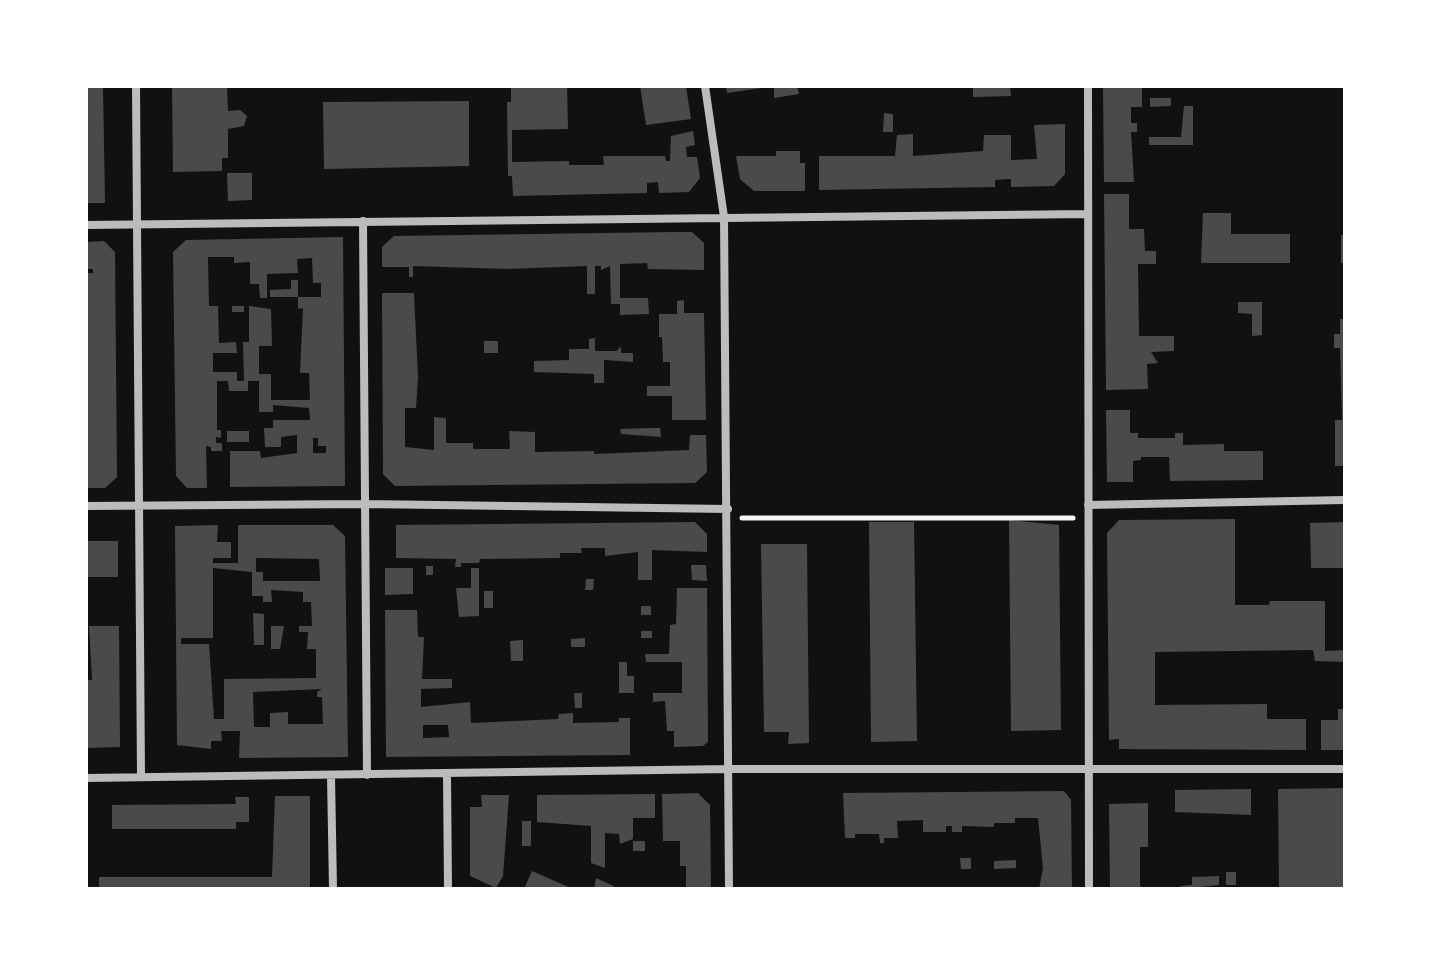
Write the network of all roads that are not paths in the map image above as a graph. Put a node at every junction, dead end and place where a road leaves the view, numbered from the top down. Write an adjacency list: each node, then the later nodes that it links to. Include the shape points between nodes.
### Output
1 (136, 86): 8 (street)
2 (705, 86): 5 (street)
3 (1088, 86): 4 (street)
4 (1088, 214): 5 (street); 11 (street)
5 (724, 217): 6 (street); 14 (street)
6 (363, 221): 8 (street); 10 (street)
7 (86, 225): 8 (street)
8 (137, 225): 13 (street)
9 (1345, 500): 11 (street)
10 (365, 504): 13 (street); 14 (street); 19 (street)
11 (1088, 505): 17 (street)
12 (86, 506): 13 (street)
13 (139, 506): 21 (street)
14 (728, 509): 15 (street)
15 (730, 769): 17 (street); 18 (street); 25 (street)
16 (1345, 769): 17 (street)
17 (1089, 771): 26 (street)
18 (447, 774): 19 (street); 24 (street)
19 (367, 775): 20 (street)
20 (331, 776): 21 (street); 23 (street)
21 (141, 777): 22 (street)
22 (86, 778)
23 (333, 889)
24 (448, 889)
25 (729, 889)
26 (1089, 889)

